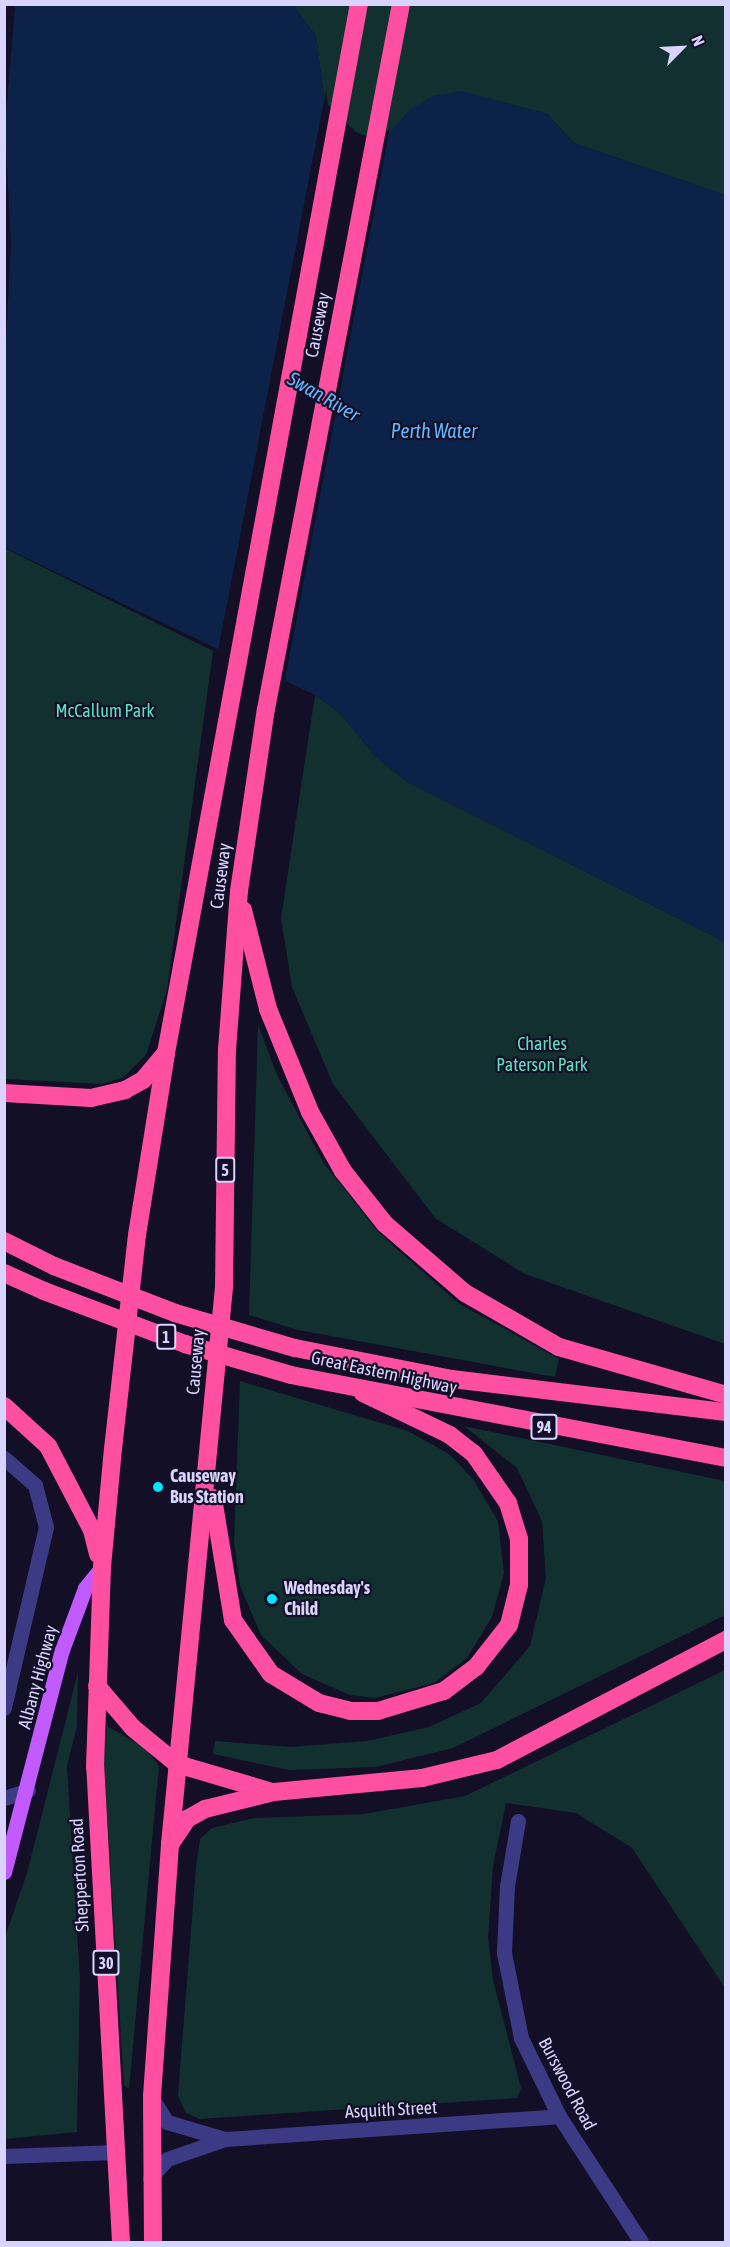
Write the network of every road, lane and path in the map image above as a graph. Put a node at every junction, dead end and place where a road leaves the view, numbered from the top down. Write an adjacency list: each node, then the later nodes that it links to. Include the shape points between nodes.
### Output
1 (401, 4): 3 (highway, Causeway / 5, via 266,709)
2 (358, 10): 4 (highway, Causeway)
3 (238, 891): 9 (highway, via 284,1053 343,1170 385,1224 465,1293 559,1347); 12 (highway, Causeway / 5, via 227,1050 224,1287)
4 (166, 1053): 5 (highway, via 143,1080 125,1090 92,1098); 15 (highway, Causeway, via 136,1247)
5 (4, 1093)
6 (4, 1241): 11 (highway, Great Eastern Highway / 94, bridge, via 54,1266 174,1313 295,1348 452,1379)
7 (4, 1273): 8 (highway, Great Eastern Highway / 1, bridge, via 185,1344)
8 (363, 1393): 12 (highway, via 450,1436 474,1454 508,1503 519,1539 519,1586 509,1625 476,1667 444,1691 413,1703 360,1711 318,1703 271,1674 250,1651 233,1620 216,1544); 14 (highway, Great Eastern Highway / 94)
9 (726, 1395)
10 (4, 1406): 15 (highway, via 48,1446 92,1530)
11 (726, 1412)
12 (210, 1449): 19 (highway, Causeway / 5)
13 (4, 1458): 18 (street, via 35,1485 46,1527)
14 (726, 1458)
15 (102, 1567): 17 (highway, Causeway); 20 (main road, Albany Highway, via 85,1588 62,1650)
16 (726, 1640): 21 (highway, via 496,1760 422,1778)
17 (97, 1686): 19 (highway, via 133,1728); 29 (highway, Shepperton Road / 30, via 95,1767)
18 (4, 1708)
19 (177, 1764): 21 (highway); 24 (highway)
20 (28, 1790): 22 (street); 25 (main road, Albany Highway)
21 (274, 1792): 24 (highway, via 205,1809 187,1819)
22 (4, 1798)
23 (518, 1821): 27 (street, Burswood Road, via 507,1886 504,1953 521,2038)
24 (170, 1844): 26 (highway)
25 (4, 1872)
26 (152, 2096): 28 (street, Asquith Street, via 167,2122); 31 (highway)
27 (559, 2116): 28 (street, Asquith Street); 34 (street, Burswood Road)
28 (225, 2139): 31 (street, Asquith Street, via 167,2159)
29 (116, 2152): 30 (street); 32 (highway, Shepperton Road / 30)
30 (4, 2156)
31 (150, 2178): 33 (highway)
32 (121, 2242)
33 (153, 2242)
34 (641, 2242)

